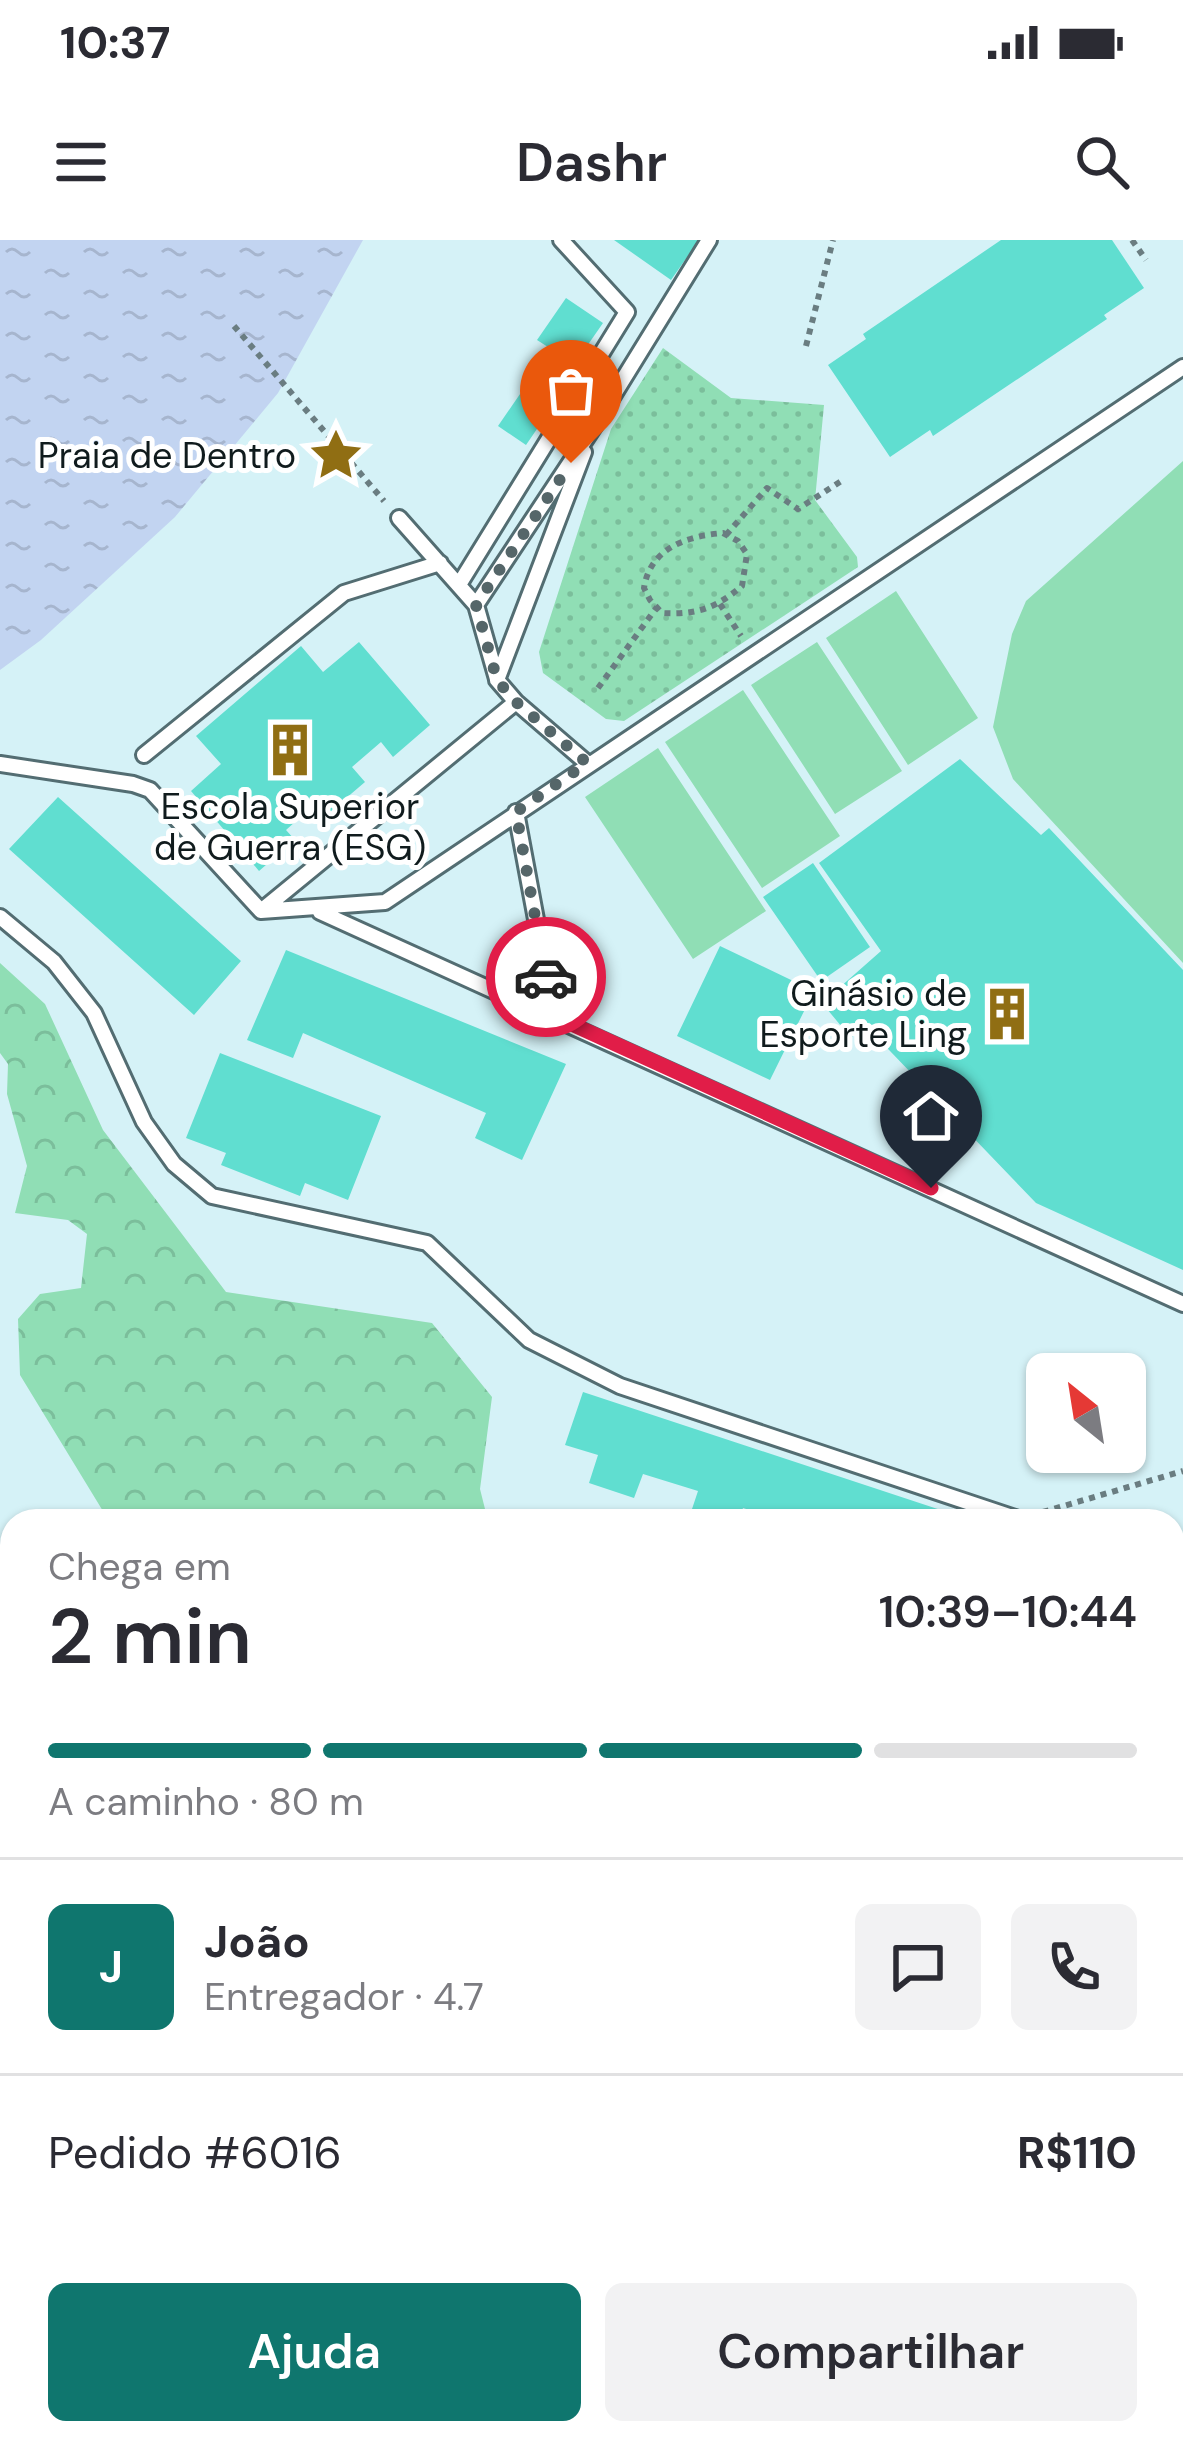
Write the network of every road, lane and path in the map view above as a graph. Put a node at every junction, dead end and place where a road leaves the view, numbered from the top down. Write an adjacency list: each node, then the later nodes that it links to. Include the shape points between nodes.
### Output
1 (561, 240): 14 (lane, via 627,312)
2 (709, 240): 9 (lane)
3 (833, 240): 7 (path)
4 (1132, 240): 5 (path)
5 (1146, 260)
6 (234, 326): 11 (path)
7 (806, 346)
8 (1183, 367): 23 (lane)
9 (595, 425): 16 (lane); 19 (lane)
10 (843, 480): 12 (path, via 798,509 767,488)
11 (399, 518): 13 (lane)
12 (726, 535): 15 (path, via 747,554 747,572); 17 (path, via 688,538 655,559 644,588)
13 (440, 563): 14 (lane); 22 (lane, via 344,593)
14 (460, 584): 16 (lane)
15 (720, 604): 17 (path, via 692,614); 18 (path)
16 (476, 605): 19 (lane)
17 (657, 608): 20 (path)
18 (741, 636)
19 (497, 680): 21 (lane)
20 (598, 688)
21 (516, 702): 23 (lane); 27 (lane)
22 (144, 755)
23 (587, 763): 25 (lane)
24 (0, 764): 27 (lane, via 150,790)
25 (516, 812): 26 (lane, via 385,902); 29 (lane)
26 (315, 910): 27 (lane); 29 (lane)
27 (261, 911)
28 (0, 917): 32 (lane, via 54,962 94,1013 144,1122 174,1164 212,1196 427,1243 529,1340 620,1386)
29 (554, 1016): 30 (lane)
30 (1183, 1304)
31 (1183, 1471): 33 (path)
32 (991, 1509)
33 (1060, 1509)

